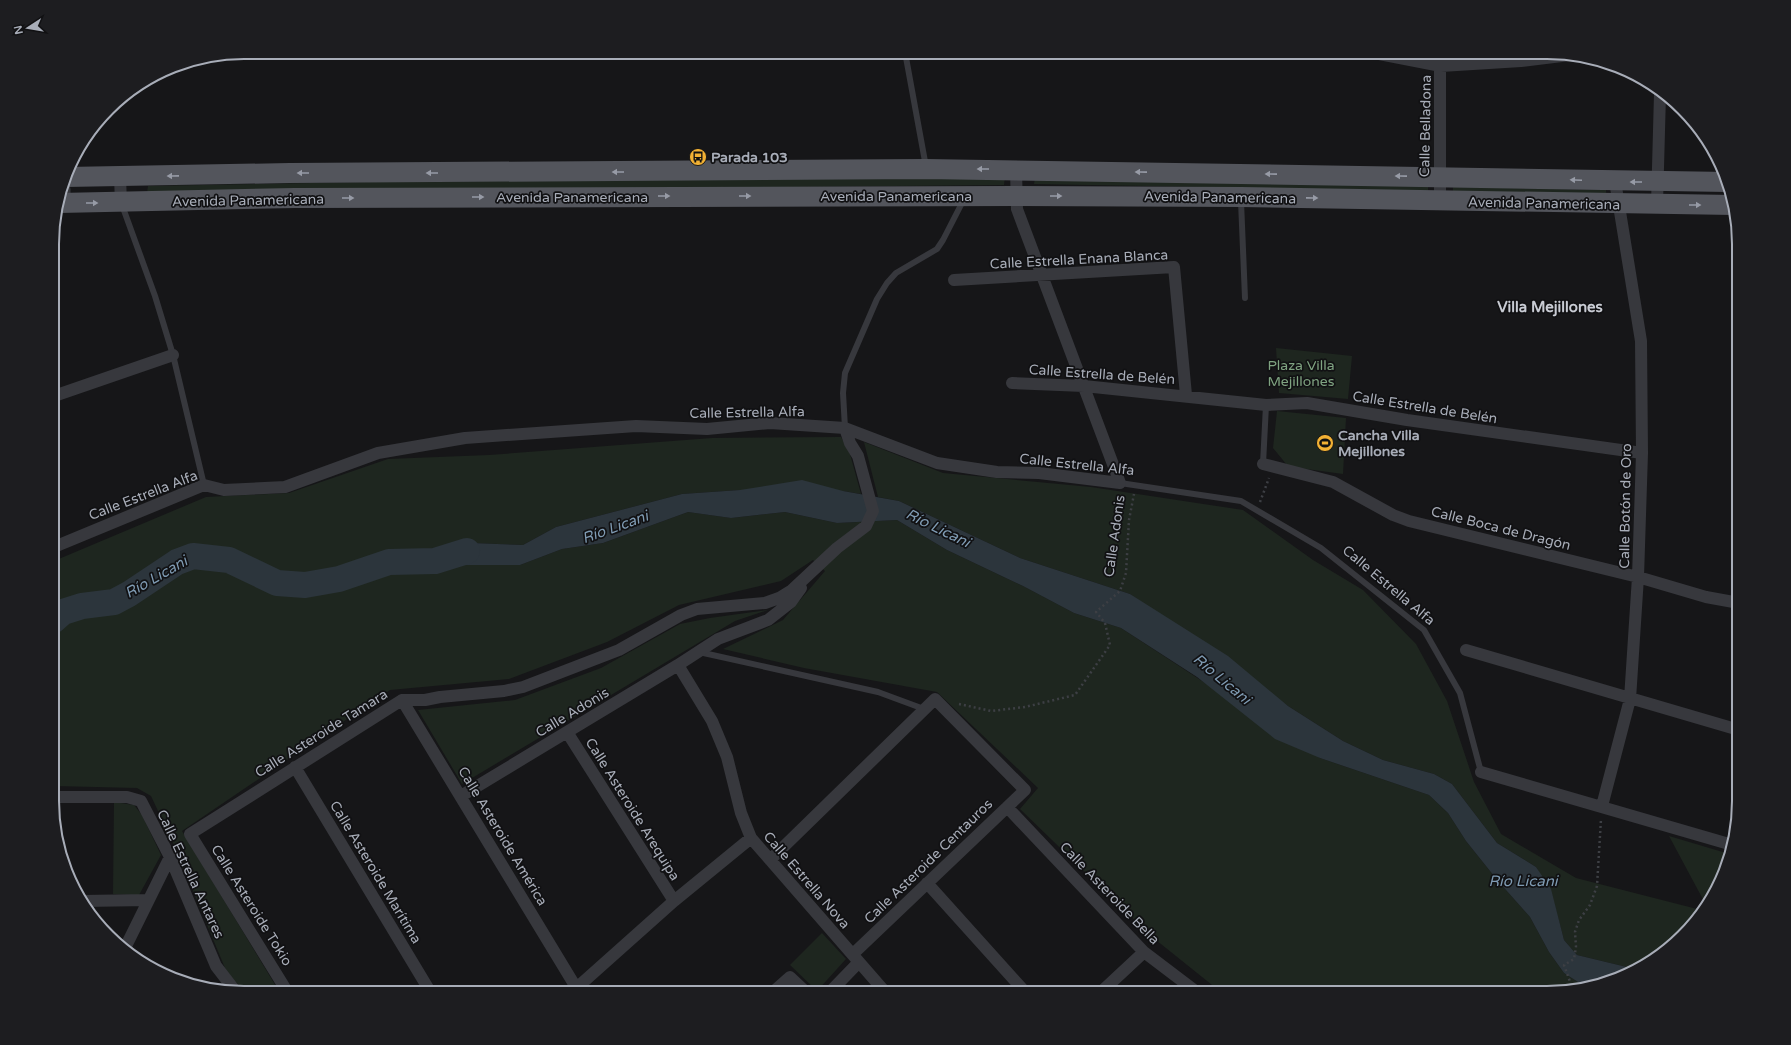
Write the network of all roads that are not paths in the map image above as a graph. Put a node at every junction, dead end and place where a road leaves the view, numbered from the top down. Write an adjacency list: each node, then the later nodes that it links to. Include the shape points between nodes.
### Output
1 (906, 59): 7 (lane)
2 (1405, 59): 5 (street)
3 (1440, 59): 5 (street, Calle Belladona)
4 (1537, 59): 5 (street)
5 (1441, 66): 9 (street, Calle Belladona)
6 (1660, 98): 13 (street)
7 (926, 169): 8 (main road, Avenida Panamericana, one-way to 7); 11 (main road, Avenida Panamericana, one-way to 11, via 290,173)
8 (1016, 170): 9 (main road, Avenida Panamericana, one-way to 8); 16 (street)
9 (1440, 176): 12 (main road, Avenida Panamericana, one-way to 9); 19 (street, Calle Belladona)
10 (72, 177): 11 (main road, Avenida Panamericana)
11 (120, 177): 20 (street)
12 (1615, 181): 13 (main road, Avenida Panamericana, one-way to 12); 21 (street, Calle Botón de Oro)
13 (1658, 182): 14 (main road, Avenida Panamericana); 22 (street)
14 (1721, 182)
15 (966, 196): 16 (main road, Avenida Panamericana); 20 (main road, Avenida Panamericana, one-way to 15, via 302,198); 33 (lane, via 937,249 896,273 887,282 877,300 845,373)
16 (1017, 196): 17 (main road, Avenida Panamericana, one-way to 17); 24 (street, via 1017,209)
17 (1241, 197): 19 (main road, Avenida Panamericana, one-way to 19); 26 (lane)
18 (64, 199): 20 (main road, Avenida Panamericana, one-way to 20)
19 (1440, 200): 21 (main road, Avenida Panamericana)
20 (121, 203): 27 (lane, via 155,296)
21 (1620, 204): 22 (main road, Avenida Panamericana); 34 (street, Calle Botón de Oro, via 1640,341)
22 (1657, 204): 23 (main road, Avenida Panamericana, one-way to 23)
23 (1727, 205)
24 (1042, 274): 25 (street, Calle Estrella Enana Blanca); 29 (street); 31 (street, Calle Estrella Enana Blanca, via 1174,268)
25 (954, 280)
26 (1245, 298)
27 (173, 355): 30 (street); 37 (lane)
28 (1012, 383): 29 (street, Calle Estrella de Belén)
29 (1084, 386): 31 (street, Calle Estrella de Belén); 36 (street)
30 (59, 394)
31 (1186, 395): 32 (street, Calle Estrella de Belén)
32 (1266, 404): 34 (street, Calle Estrella de Belén, via 1307,404); 35 (lane)
33 (845, 428): 36 (street, Calle Estrella Alfa, via 937,463 997,472 1039,473); 37 (street, Calle Estrella Alfa, via 770,423 707,429 636,426 465,438 378,453 285,487 224,490); 39 (street, via 858,456 873,512 866,526 837,548)
34 (1642, 453): 40 (street, Calle Botón de Oro)
35 (1268, 466): 40 (street, Calle Boca de Dragón, via 1333,482 1393,515 1408,520)
36 (1120, 483): 51 (lane, Calle Estrella Alfa, via 1241,501 1321,548 1424,630 1460,692)
37 (204, 485): 38 (street, Calle Estrella Alfa)
38 (59, 545)
39 (812, 572): 43 (street, Calle Adonis, via 791,602 774,616 718,639); 46 (street, Calle Asteroide Tamara, via 779,598 765,602 697,609 681,615 619,650 524,687 425,700)
40 (1638, 577): 41 (street, Calle Boca de Dragón, via 1706,597); 45 (street, Calle Botón de Oro)
41 (1732, 602)
42 (1466, 650): 45 (street)
43 (697, 652): 44 (street, Calle Adonis); 47 (lane, via 878,692)
44 (678, 665): 49 (street, Calle Adonis); 57 (street, Calle Estrella Nova, via 712,721 727,756)
45 (1630, 699): 48 (street); 54 (street, Calle Botón de Oro)
46 (402, 700): 50 (street, Calle Asteroide Tamara); 52 (street, Calle Asteroide América)
47 (924, 709): 55 (street, Calle Asteroide Centauros, via 935,699 1025,790); 60 (street)
48 (1732, 728)
49 (567, 732): 52 (street, Calle Adonis); 64 (street, Calle Asteroide Arequipa)
50 (295, 767): 56 (street, Calle Asteroide Tamara); 70 (street, Calle Asteroide Marítima)
51 (1481, 772): 54 (street)
52 (462, 796): 71 (street, Calle Asteroide América)
53 (59, 797): 59 (street, Calle Estrella Antares, via 127,798 140,801)
54 (1602, 806): 58 (street)
55 (1007, 807): 61 (street, Calle Asteroide Centauros); 66 (street, Calle Asteroide Bella)
56 (190, 834): 69 (street, Calle Asteroide Tokio)
57 (750, 838): 60 (street, Calle Estrella Nova); 64 (street)
58 (1727, 843)
59 (170, 858): 62 (street); 68 (street, Calle Estrella Antares, via 216,966)
60 (770, 860): 67 (street, Calle Estrella Nova)
61 (928, 882): 67 (street, Calle Asteroide Centauros); 77 (street)
62 (148, 900): 63 (street); 65 (street)
63 (88, 901)
64 (674, 901): 72 (street)
65 (127, 944)
66 (1144, 952): 78 (street); 79 (street, Calle Asteroide Bella)
67 (856, 958): 75 (street, Calle Asteroide Centauros); 76 (street, Calle Estrella Nova)
68 (231, 986)
69 (284, 986)
70 (427, 986)
71 (571, 986)
72 (580, 986)
73 (780, 986): 74 (street, via 790,977)
74 (800, 986)
75 (834, 986)
76 (880, 986)
77 (1020, 986)
78 (1108, 986)
79 (1189, 986)

